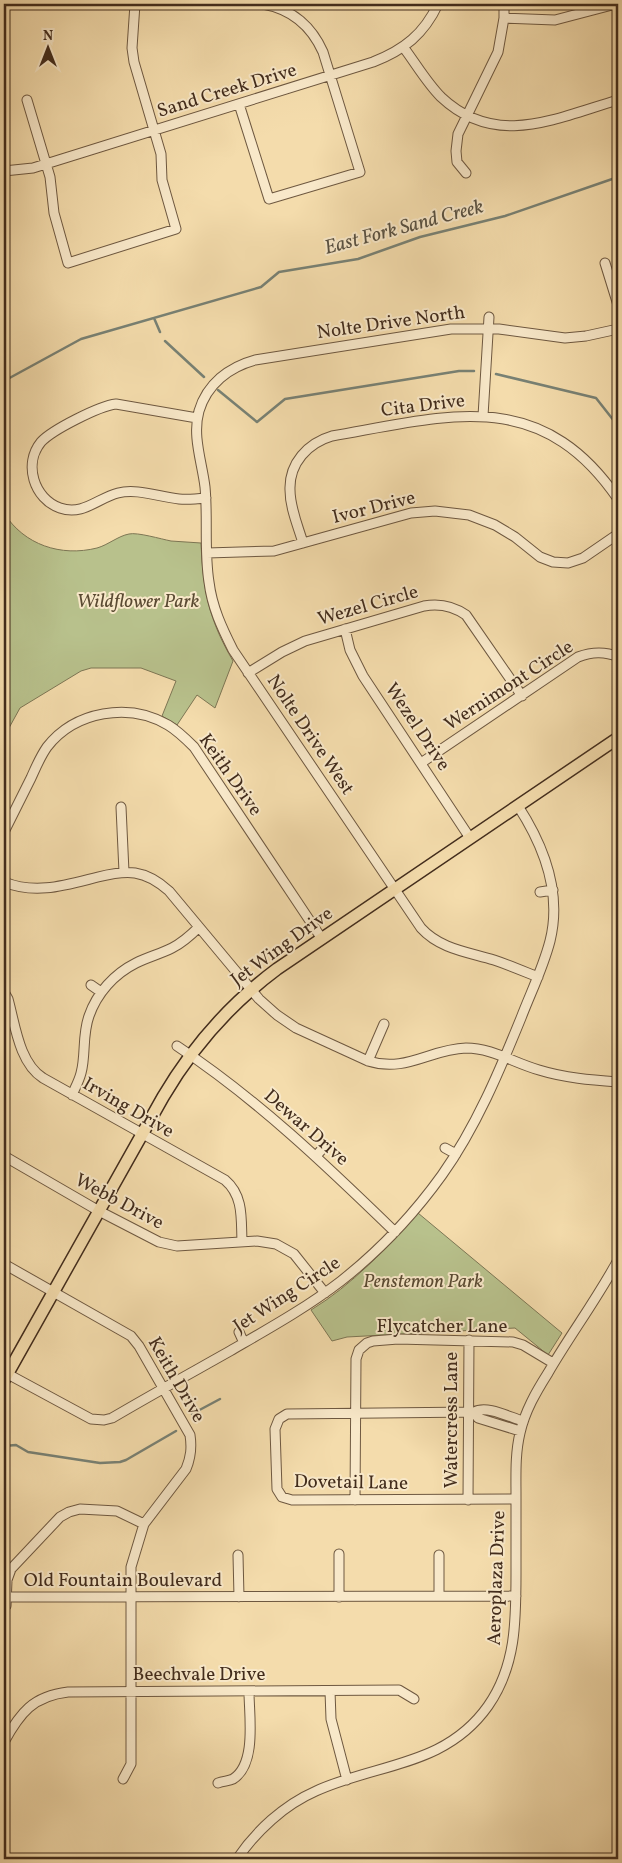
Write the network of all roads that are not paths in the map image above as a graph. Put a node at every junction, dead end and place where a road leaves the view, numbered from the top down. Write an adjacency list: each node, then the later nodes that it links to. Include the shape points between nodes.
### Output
1 (135, 4): 13 (street, via 134,62)
2 (263, 4): 8 (street, via 306,18)
3 (438, 4): 7 (street, Sand Creek Drive, via 427,23)
4 (504, 4): 6 (street)
5 (616, 4): 6 (street, via 554,20)
6 (504, 18): 12 (street, via 498,52)
7 (404, 48): 8 (street, Sand Creek Drive); 12 (street, via 440,96)
8 (330, 77): 11 (street, Sand Creek Drive); 11 (street, via 360,172 269,199)
9 (26, 100): 14 (street)
10 (618, 100): 12 (street, via 520,127 486,124)
11 (239, 104): 13 (street, Sand Creek Drive)
12 (466, 116): 16 (street, via 458,134 456,151 457,162)
13 (155, 131): 14 (street, Sand Creek Drive); 14 (street, via 161,154 162,180 176,229 68,263 56,223 53,187)
14 (46, 164): 15 (street, Sand Creek Drive)
15 (4, 171)
16 (466, 173)
17 (606, 263): 18 (street)
18 (618, 305)
19 (489, 317): 20 (street)
20 (488, 328): 21 (street, Nolte Drive North, via 565,338); 22 (street); 23 (street, Nolte Drive North, via 442,330 248,362 215,383)
21 (618, 329)
22 (483, 416): 25 (street, Cita Drive, via 517,422 558,439 592,467); 27 (street, Cita Drive, via 452,416 392,425 315,442 298,460 290,482 291,502)
23 (197, 418): 24 (street, Nolte Drive West, via 196,432); 24 (street, via 116,404 106,406 44,439 34,458 32,475 42,496 64,509 83,509 123,492 179,499)
24 (206, 498): 28 (street, Nolte Drive West)
25 (618, 499)
26 (618, 534): 27 (street, Ivor Drive, via 583,558 568,563 553,562 540,557 495,525 469,515 435,511 411,514)
27 (303, 543): 28 (street, Ivor Drive, via 267,552)
28 (207, 553): 31 (street, Nolte Drive West, via 215,611 229,643)
29 (345, 629): 31 (street, Wezel Circle, via 298,644); 32 (street, Wezel Circle, via 424,606 440,605 458,610 472,624); 34 (street, Wezel Drive, via 358,668)
30 (618, 657): 32 (street, Wernimont Circle, via 604,653 578,657)
31 (248, 673): 41 (street, Nolte Drive West)
32 (522, 696): 34 (street, Wernimont Circle)
33 (618, 738): 35 (main road, Jet Wing Drive)
34 (421, 763): 38 (street, Wezel Drive)
35 (518, 806): 38 (main road, Jet Wing Drive); 42 (street, Jet Wing Circle, via 542,847)
36 (121, 807): 39 (street)
37 (4, 832): 45 (street, Keith Drive, via 43,754 56,738 77,723 105,713 126,712 146,716 168,725 194,748)
38 (470, 838): 41 (main road, Jet Wing Drive)
39 (124, 872): 40 (street, via 42,889); 44 (street, via 137,873 160,883)
40 (4, 882)
41 (394, 889): 45 (main road, Jet Wing Drive); 46 (street, Nolte Drive West, via 421,928 434,940)
42 (552, 890): 43 (street); 46 (street, Jet Wing Circle, via 553,927)
43 (540, 892)
44 (199, 927): 48 (street); 50 (street, via 172,948 128,967)
45 (322, 939): 48 (main road, Jet Wing Drive)
46 (538, 977): 54 (street, Jet Wing Circle)
47 (91, 985): 50 (street)
48 (252, 988): 53 (main road, Jet Wing Drive, via 209,1030); 55 (street, via 268,1007 296,1028)
49 (4, 992): 57 (street, Irving Drive, via 31,1069)
50 (101, 992): 57 (street, via 86,1024 81,1073)
51 (384, 1024): 55 (street)
52 (176, 1046): 53 (street, Dewar Drive)
53 (189, 1055): 58 (main road, Jet Wing Drive); 63 (street, Dewar Drive, via 274,1119)
54 (505, 1057): 55 (street, via 466,1048 397,1065); 56 (street, via 552,1074); 61 (street, Jet Wing Circle)
55 (368, 1061)
56 (618, 1082)
57 (72, 1094): 58 (street, Irving Drive)
58 (141, 1135): 64 (main road, Jet Wing Drive); 66 (street, Irving Drive, via 232,1186 238,1198)
59 (324, 1147): 63 (street)
60 (445, 1148): 61 (street)
61 (456, 1154): 65 (street, Jet Wing Circle)
62 (4, 1156): 64 (street, Webb Drive)
63 (316, 1156): 65 (street, Dewar Drive)
64 (99, 1211): 66 (street, Webb Drive, via 150,1239 168,1245); 69 (main road, Jet Wing Drive)
65 (395, 1232): 70 (street, Jet Wing Circle)
66 (242, 1242): 70 (street, Webb Drive, via 267,1241 294,1254)
67 (618, 1260): 74 (street, Aeroplaza Drive)
68 (4, 1264): 69 (street, Keith Drive)
69 (53, 1292): 75 (main road, Jet Wing Drive); 76 (street, Keith Drive, via 131,1336)
70 (325, 1293): 73 (street, Jet Wing Circle)
71 (239, 1332): 73 (street)
72 (469, 1340): 74 (street, Flycatcher Lane, via 519,1344); 77 (street, Flycatcher Lane, via 398,1339 373,1341 363,1346 356,1354); 78 (street, Watercress Lane)
73 (244, 1343): 76 (street, Jet Wing Circle)
74 (554, 1363): 79 (street, Aeroplaza Drive)
75 (5, 1375): 76 (street, Jet Wing Circle, via 97,1420 112,1418)
76 (163, 1389): 84 (street, Keith Drive, via 190,1435 191,1452 186,1469)
77 (355, 1412): 78 (street, Dovetail Lane); 82 (street, Flycatcher Lane); 82 (street, Dovetail Lane, via 287,1414 275,1429 275,1483 282,1497 292,1500)
78 (471, 1412): 79 (street, Dovetail Lane, via 480,1409); 80 (street, Dovetail Lane, via 478,1418); 83 (street, Watercress Lane)
79 (523, 1421): 80 (street, Aeroplaza Drive)
80 (520, 1431): 81 (street, Aeroplaza Drive)
81 (516, 1499): 83 (street, Dovetail Lane); 89 (street, Aeroplaza Drive)
82 (354, 1500): 83 (street, Dovetail Lane)
83 (468, 1500)
84 (144, 1524): 92 (street, Keith Drive, via 131,1567); 92 (street, Old Fountain Boulevard, via 117,1511 80,1509 69,1512 60,1517 12,1569 7,1580 6,1602)
85 (339, 1554): 91 (street)
86 (238, 1555): 90 (street, Old Fountain Boulevard)
87 (439, 1555): 88 (street)
88 (439, 1596): 89 (street, Old Fountain Boulevard); 91 (street, Old Fountain Boulevard)
89 (516, 1596): 99 (street, Aeroplaza Drive, via 514,1638 507,1669 494,1696 478,1718 457,1738 427,1755)
90 (239, 1597): 91 (street, Old Fountain Boulevard); 92 (street, Old Fountain Boulevard)
91 (339, 1597)
92 (130, 1598): 94 (street, Keith Drive)
93 (330, 1691): 95 (street, Beechvale Drive); 96 (street, Beechvale Drive, via 399,1690); 99 (street, via 330,1719)
94 (131, 1692): 95 (street, Beechvale Drive); 97 (street, Beechvale Drive, via 68,1692 49,1696 21,1714); 98 (street, Keith Drive, via 131,1764)
95 (249, 1692): 100 (street, via 248,1755 243,1768 233,1779)
96 (414, 1700)
97 (4, 1742)
98 (123, 1779)
99 (347, 1780): 101 (street, Aeroplaza Drive, via 315,1791 285,1809)
100 (218, 1783)
101 (236, 1859)

